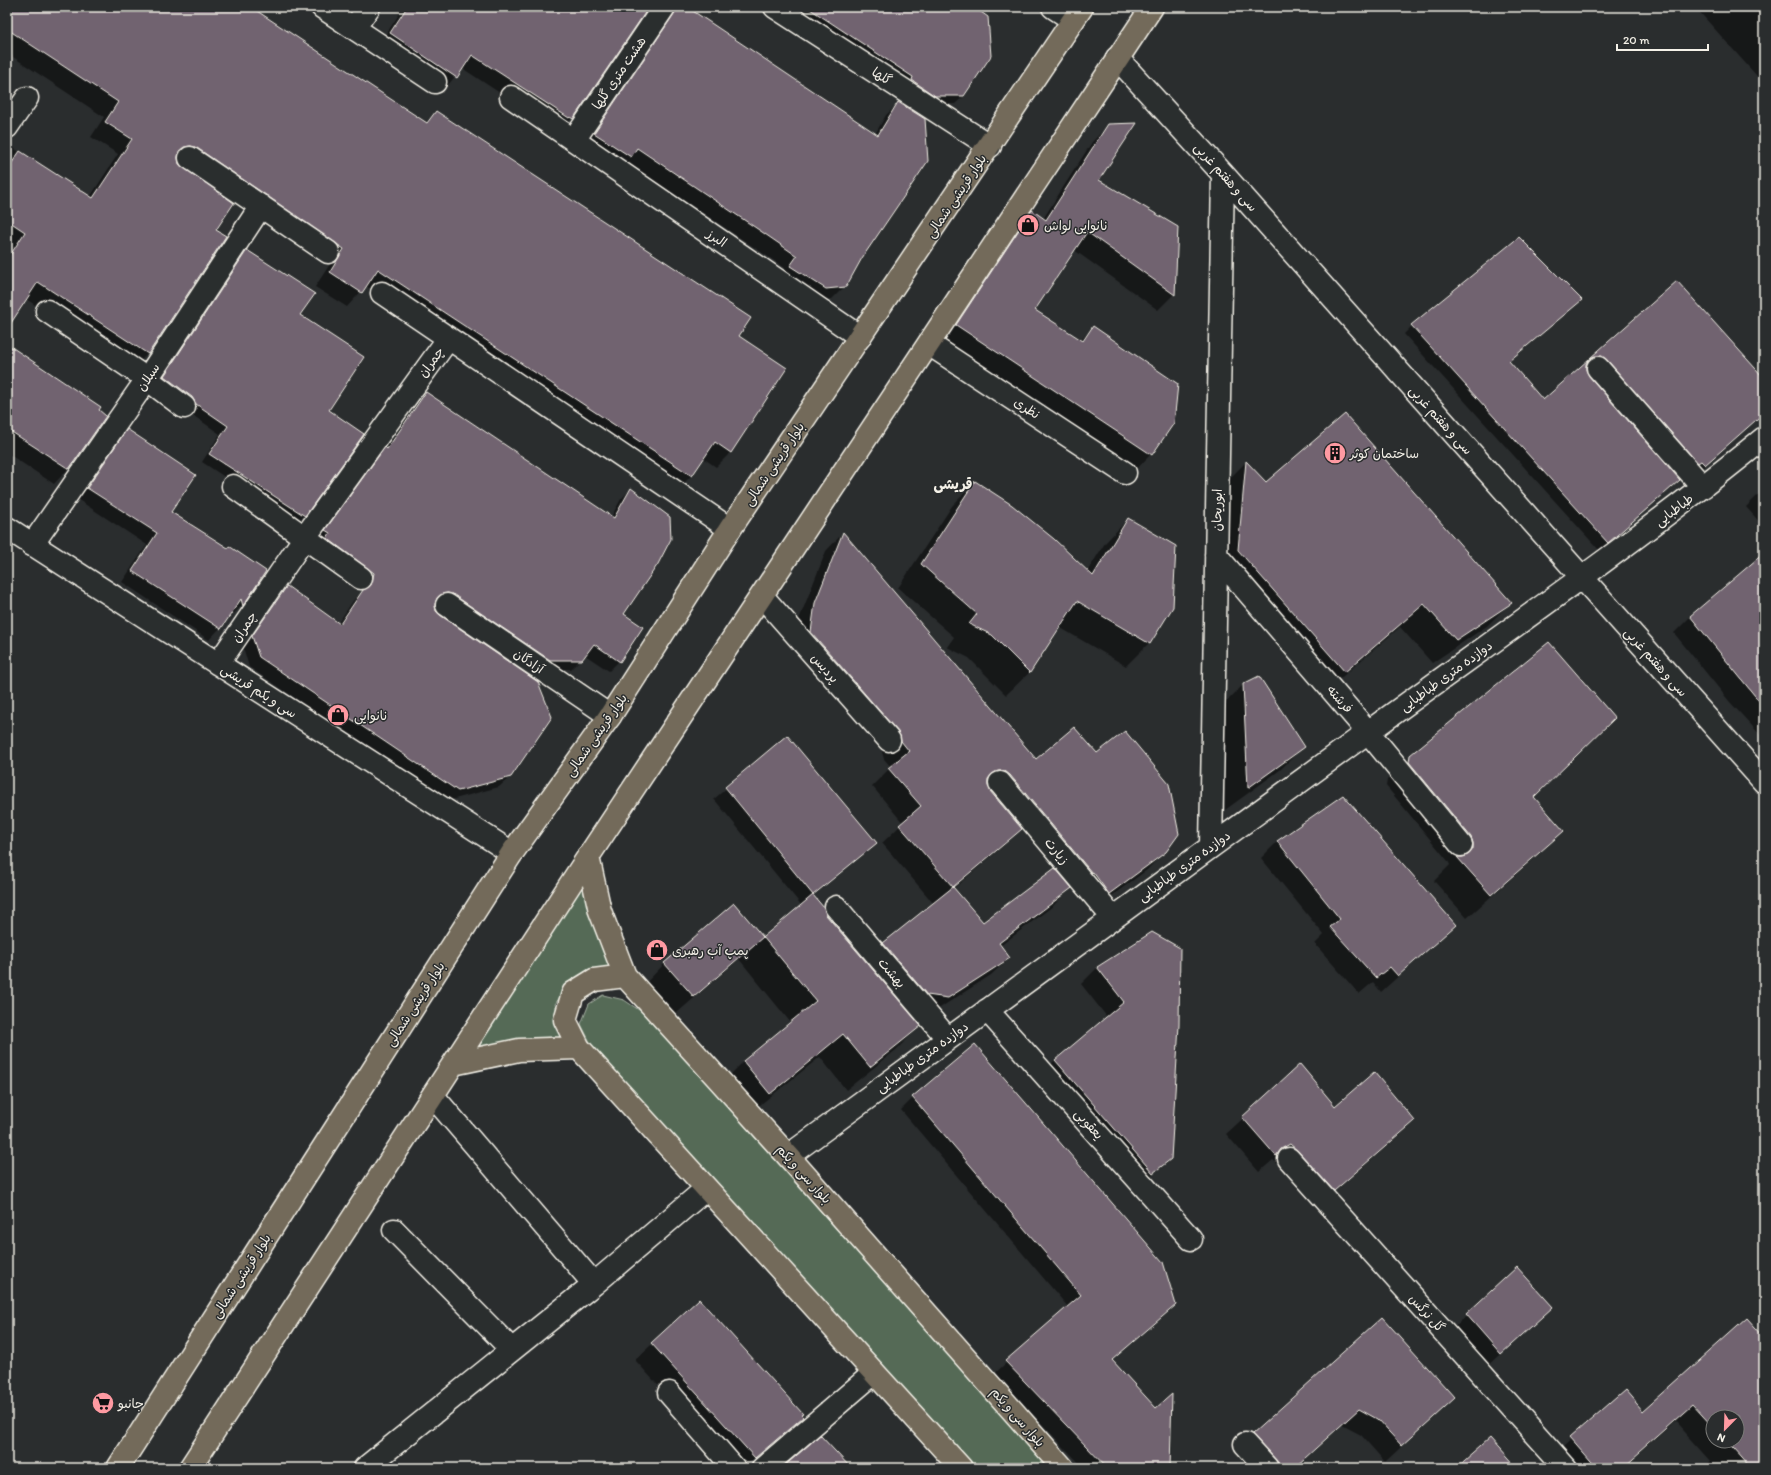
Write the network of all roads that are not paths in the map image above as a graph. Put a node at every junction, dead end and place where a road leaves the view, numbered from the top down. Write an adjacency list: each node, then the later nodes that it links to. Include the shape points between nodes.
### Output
1 (322, 7): 8 (street)
2 (369, 7): 8 (street)
3 (664, 7): 14 (street, هشت متری گلها)
4 (775, 7): 15 (street, گلها)
5 (1053, 7): 7 (street)
6 (1152, 7): 9 (main road)
7 (1078, 14): 15 (main road, بلوار قریشی شمالی)
8 (354, 28): 10 (street)
9 (1117, 58): 17 (street, سی و هفتم غربی); 24 (main road)
10 (434, 82)
11 (511, 97): 14 (street, البرز)
12 (27, 98): 13 (street)
13 (7, 127)
14 (574, 140): 22 (street, البرز)
15 (990, 146): 22 (main road, بلوار قریشی شمالی)
16 (190, 158): 18 (street)
17 (1223, 174): 36 (street, ابوریحان); 38 (street, سی و هفتم غربی)
18 (261, 206): 19 (street); 26 (street, سبلان)
19 (328, 252)
20 (382, 293): 23 (street)
21 (47, 311): 26 (street)
22 (860, 337): 32 (main road, بلوار قریشی شمالی)
23 (448, 339): 32 (street, چمران); 34 (street, چمران)
24 (929, 344): 29 (street, نظری); 39 (main road)
25 (1598, 368): 31 (street)
26 (147, 379): 27 (street); 35 (street, سبلان)
27 (184, 406)
28 (1764, 438): 31 (street, طباطبایی)
29 (1125, 473)
30 (233, 486): 34 (street)
31 (1703, 487): 38 (street, طباطبایی)
32 (730, 529): 42 (main road, بلوار قریشی شمالی)
33 (8, 533): 35 (street, سی و یکم قریشی)
34 (305, 538): 37 (street); 41 (street, چمران)
35 (32, 545): 41 (street, سی و یکم قریشی)
36 (1216, 555): 43 (street, فرشته); 48 (street, ابوریحان)
37 (361, 578)
38 (1582, 579): 43 (street, دوازده متری طباطبایی); 45 (street, سی و هفتم غربی)
39 (762, 596): 44 (street, پردیس); 50 (main road)
40 (447, 605): 42 (street, آزادگان)
41 (218, 664): 49 (street, سی و یکم قریشی)
42 (610, 716): 49 (main road, بلوار قریشی شمالی)
43 (1368, 732): 47 (street, فرشته); 48 (street, دوازده متری طباطبایی)
44 (889, 740)
45 (1764, 782)
46 (1000, 783): 52 (street, زیارت)
47 (1461, 845)
48 (1211, 846): 52 (street, دوازده متری طباطبایی)
49 (512, 853): 69 (main road, بلوار قریشی شمالی)
50 (588, 857): 53 (main road, بلوار سی و یکم, via 600,910); 57 (main road)
51 (836, 907): 55 (street, بهشت)
52 (1113, 918): 54 (street, دوازده متری طباطبایی)
53 (625, 976): 56 (main road, via 594,980 573,993 565,1020); 59 (main road, بلوار سی و یکم)
54 (987, 1010): 55 (street, دوازده متری طباطبایی); 63 (street, یعقوبی)
55 (948, 1039): 59 (street, دوازده متری طباطبایی)
56 (579, 1048): 57 (main road, via 519,1050); 61 (main road)
57 (453, 1064): 58 (main road)
58 (433, 1096): 64 (street); 70 (main road)
59 (788, 1156): 75 (main road, بلوار سی و یکم)
60 (1289, 1159): 77 (street, گل نرگس)
61 (706, 1189): 64 (street); 66 (main road)
62 (394, 1230): 65 (street)
63 (1191, 1239)
64 (594, 1284): 65 (street)
65 (512, 1350): 71 (street)
66 (874, 1372): 73 (street); 74 (main road)
67 (669, 1393): 72 (street)
68 (1245, 1444): 76 (street)
69 (118, 1468)
70 (190, 1468)
71 (365, 1468)
72 (734, 1468)
73 (763, 1468)
74 (961, 1468)
75 (1063, 1468)
76 (1266, 1468)
77 (1566, 1468)

